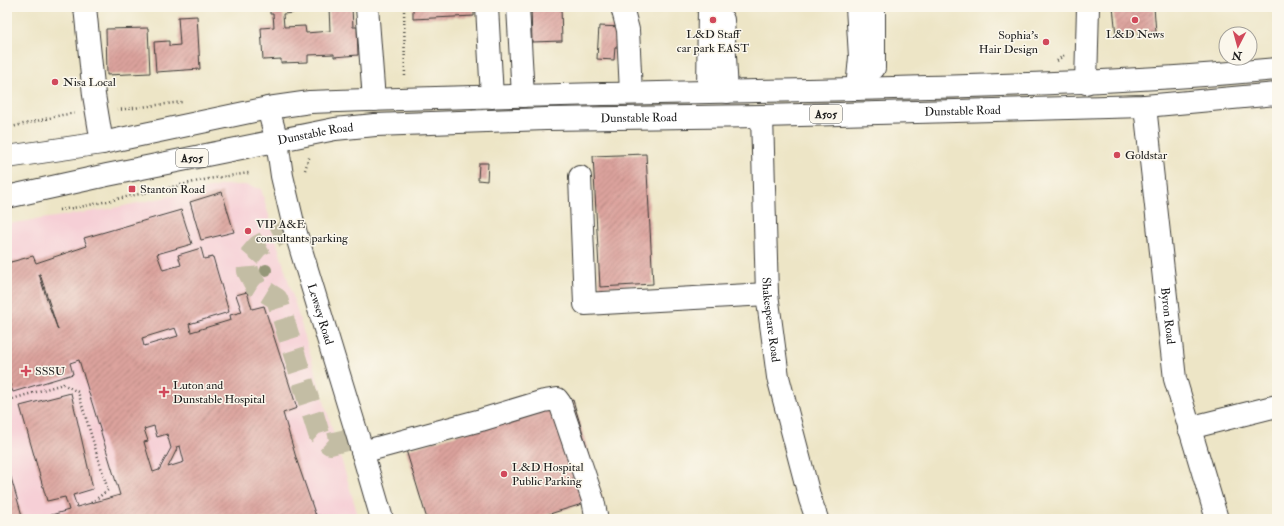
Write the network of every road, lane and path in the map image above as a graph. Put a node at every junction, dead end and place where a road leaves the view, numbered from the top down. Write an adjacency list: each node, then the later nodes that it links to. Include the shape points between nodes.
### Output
1 (85, 7): 25 (main road)
2 (367, 7): 21 (main road)
3 (404, 7): 14 (path)
4 (487, 7): 20 (main road)
5 (518, 7): 19 (main road)
6 (622, 7): 17 (main road, via 628,30)
7 (709, 7): 16 (main road)
8 (722, 7): 16 (main road)
9 (857, 7): 15 (main road, via 860,57)
10 (874, 7): 15 (main road)
11 (1088, 7): 13 (main road)
12 (1277, 69): 13 (main road, Dunstable Road / A505)
13 (1086, 82): 15 (main road, Dunstable Road / A505)
14 (405, 83)
15 (866, 89): 16 (main road, Dunstable Road / A505)
16 (717, 92): 17 (main road, Dunstable Road / A505)
17 (631, 93): 19 (main road, Dunstable Road / A505)
18 (1277, 94): 23 (main road, Dunstable Road / A505)
19 (523, 96): 20 (main road, Dunstable Road / A505)
20 (492, 97): 21 (main road, Dunstable Road / A505)
21 (374, 100): 24 (main road, Dunstable Road / A505, via 310,102)
22 (188, 102): 25 (path)
23 (1145, 106): 26 (main road, Dunstable Road / A505); 38 (main road, Byron Road, via 1175,379)
24 (268, 108): 28 (main road, Lewsey Road); 29 (main road, Dunstable Road / A505)
25 (96, 112): 27 (path, via 62,115); 29 (main road)
26 (762, 116): 28 (main road, Dunstable Road / A505, via 546,119 374,125 335,129); 35 (main road, Shakespeare Road)
27 (7, 128)
28 (277, 141): 33 (main road, Dunstable Road / A505); 39 (main road, Lewsey Road, via 294,227)
29 (102, 143): 30 (main road, Dunstable Road / A505)
30 (7, 157)
31 (249, 173): 34 (path)
32 (580, 177): 35 (main road, via 585,304)
33 (7, 197)
34 (54, 210)
35 (767, 294): 46 (main road, Shakespeare Road, via 778,377)
36 (7, 394): 40 (path, via 12,399 63,384 78,392 108,490)
37 (1277, 406): 38 (main road)
38 (1189, 428): 47 (main road, Byron Road)
39 (362, 452): 42 (main road, Lewsey Road); 45 (main road, via 557,399 593,500 596,515)
40 (91, 503)
41 (315, 514): 43 (path)
42 (372, 517): 44 (path)
43 (325, 519)
44 (348, 519)
45 (594, 519)
46 (817, 519)
47 (1217, 519)

